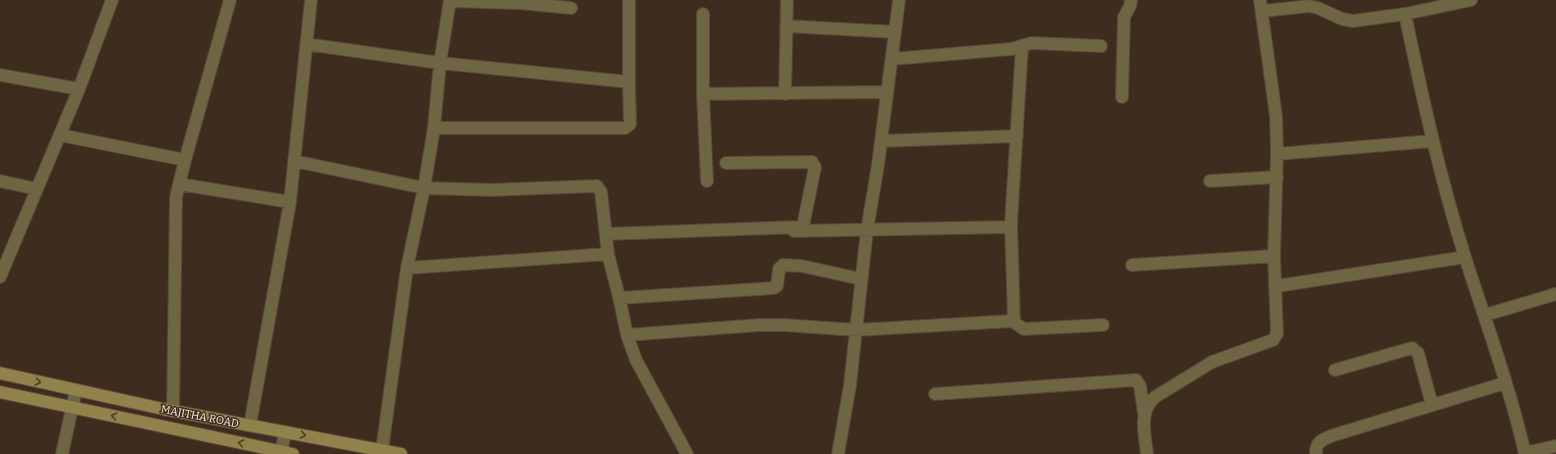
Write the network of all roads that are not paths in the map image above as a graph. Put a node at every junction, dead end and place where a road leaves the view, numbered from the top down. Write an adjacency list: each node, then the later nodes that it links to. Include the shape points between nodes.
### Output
1 (112, 0): 23 (street)
2 (230, 0): 34 (street)
3 (311, 0): 16 (street)
4 (450, 0): 11 (street); 20 (street)
5 (629, 0): 22 (street)
6 (787, 0): 14 (street)
7 (898, 0): 15 (street)
8 (1131, 0): 27 (street, via 1124,16)
9 (1471, 0): 13 (street)
10 (1261, 6): 13 (street, via 1309,6 1353,21); 33 (street, via 1276,116)
11 (571, 8)
12 (703, 14): 25 (street)
13 (1405, 14): 31 (street)
14 (786, 26): 15 (street); 26 (street)
15 (895, 32): 19 (street)
16 (306, 44): 20 (street); 35 (street)
17 (1022, 46): 18 (street, via 1037,43); 19 (street); 30 (street)
18 (1101, 46)
19 (892, 59): 24 (street)
20 (440, 63): 22 (street); 28 (street)
21 (0, 75): 23 (street)
22 (629, 82): 28 (street, via 630,124 625,128)
23 (79, 89): 29 (street)
24 (887, 92): 26 (street); 32 (street)
25 (703, 94): 26 (street); 39 (street)
26 (785, 94)
27 (1122, 97)
28 (434, 128): 42 (street)
29 (60, 135): 34 (street); 43 (street)
30 (1017, 136): 32 (street); 45 (street)
31 (1433, 141): 33 (street); 51 (street)
32 (881, 142): 46 (street)
33 (1277, 154): 37 (street)
34 (185, 160): 41 (street)
35 (294, 161): 42 (street); 44 (street)
36 (726, 163): 47 (street, via 812,162 814,166 803,226)
37 (1277, 177): 40 (street); 50 (street)
38 (0, 181): 43 (street)
39 (707, 181)
40 (1210, 181)
41 (179, 184): 44 (street); 72 (street, via 176,197)
42 (424, 188): 48 (street, via 490,190 597,186 601,192); 53 (street)
43 (37, 189): 54 (street)
44 (290, 202): 74 (street)
45 (1011, 227): 46 (street); 60 (street)
46 (867, 230): 47 (street); 55 (street)
47 (665, 232): 48 (street)
48 (606, 234): 49 (street)
49 (608, 254): 53 (street); 58 (street)
50 (1274, 256): 52 (street); 56 (street)
51 (1465, 257): 56 (street); 59 (street)
52 (1132, 265)
53 (407, 268): 77 (street)
54 (0, 277)
55 (861, 278): 58 (street, via 802,266 783,265 779,269 777,286 774,288); 62 (street)
56 (1277, 286): 73 (street, via 1278,330 1273,340 1200,368 1154,397)
57 (1556, 294): 59 (street)
58 (619, 298): 63 (street)
59 (1485, 315): 66 (street)
60 (1014, 322): 61 (street, via 1024,329); 62 (street)
61 (1103, 325)
62 (856, 330): 63 (street, via 759,325); 83 (street)
63 (627, 335): 82 (street, via 636,360)
64 (1335, 370): 70 (street, via 1412,348 1418,353)
65 (0, 373): 67 (main road, MAJITHA ROAD, one-way to 67)
66 (1506, 383): 70 (street); 86 (street)
67 (76, 390): 71 (street); 72 (main road, MAJITHA ROAD)
68 (0, 392): 71 (main road, MAJITHA ROAD)
69 (935, 394): 73 (street, via 1136,380 1140,386)
70 (1432, 405): 85 (street, via 1334,435 1320,441 1316,446)
71 (72, 408): 78 (main road, MAJITHA ROAD, one-way to 71); 79 (street)
72 (173, 411): 74 (main road, MAJITHA ROAD)
73 (1144, 413): 84 (street)
74 (250, 426): 75 (main road, MAJITHA ROAD)
75 (285, 432): 77 (main road, MAJITHA ROAD, one-way to 77); 78 (street)
76 (1556, 446): 86 (street)
77 (382, 450): 81 (main road, MAJITHA ROAD)
78 (281, 453): 80 (main road, MAJITHA ROAD)
79 (62, 454)
80 (293, 454)
81 (401, 454)
82 (687, 454)
83 (838, 454)
84 (1147, 454)
85 (1316, 454)
86 (1525, 454)

